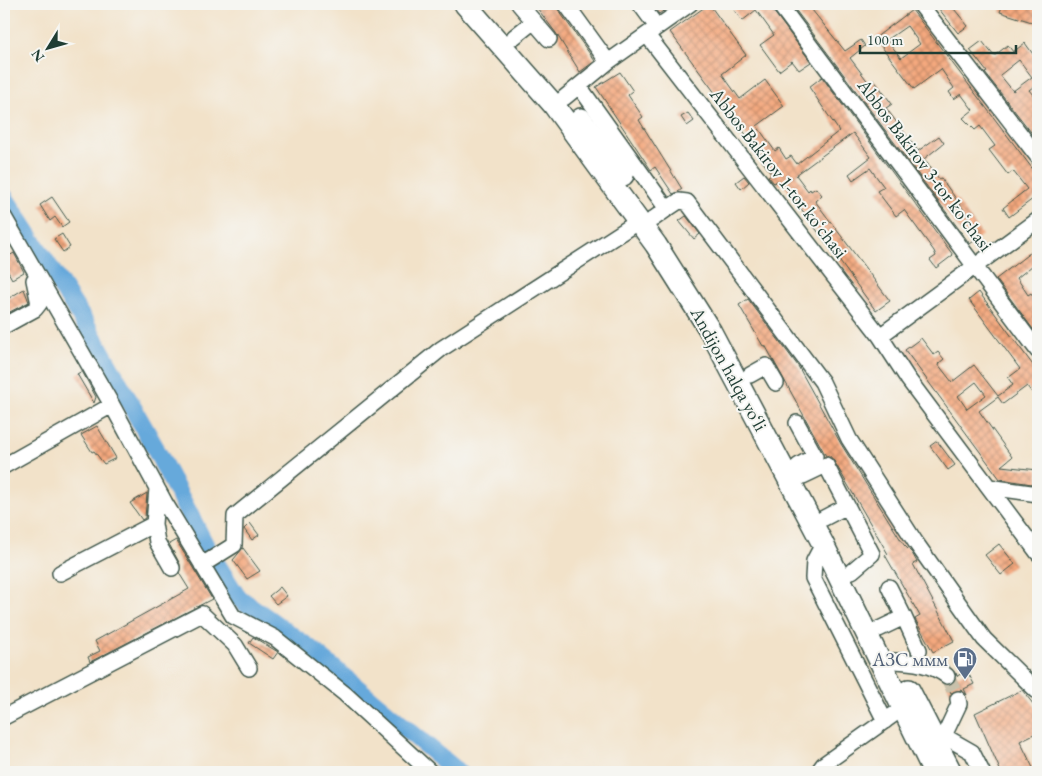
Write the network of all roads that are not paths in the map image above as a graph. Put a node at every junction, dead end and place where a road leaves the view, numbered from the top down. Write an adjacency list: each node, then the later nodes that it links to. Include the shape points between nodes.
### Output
1 (465, 4): 16 (highway, Andijon halqa yo‘li)
2 (484, 4): 11 (highway, Andijon halqa yo‘li)
3 (519, 4): 9 (street)
4 (566, 4): 13 (street)
5 (640, 4): 10 (street, Abbos Bakirov 1-tor koʻchasi)
6 (690, 4): 10 (street)
7 (779, 4): 20 (street, Abbos Bakirov 3-tor koʻchasi)
8 (920, 4): 15 (street)
9 (534, 21): 11 (street); 12 (street)
10 (652, 31): 13 (street); 22 (street, Abbos Bakirov 1-tor koʻchasi)
11 (514, 37): 14 (highway, Andijon halqa yo‘li)
12 (549, 39)
13 (608, 62): 14 (street)
14 (572, 92): 16 (highway, Andijon halqa yo‘li, via 603,146)
15 (1038, 157)
16 (653, 216): 24 (highway, Andijon halqa yo‘li, via 730,337); 36 (highway, Andijon halqa yo‘li); 38 (street, via 441,349 235,516 234,545); 49 (street, via 679,201 687,202 822,382 848,439 978,631)
17 (4, 217): 19 (street)
18 (1038, 220): 20 (street)
19 (26, 254): 21 (street, via 40,297 39,304); 26 (street)
20 (975, 266): 22 (street); 23 (street, Abbos Bakirov 3-tor koʻchasi)
21 (4, 326)
22 (880, 336): 30 (street, Abbos Bakirov 1-tor koʻchasi)
23 (1038, 352)
24 (750, 375): 25 (street, via 766,366); 29 (highway, Andijon halqa yo‘li)
25 (776, 384)
26 (112, 405): 28 (street); 31 (street)
27 (797, 423): 29 (street, via 815,456)
28 (4, 466)
29 (801, 471): 33 (street, via 826,465); 34 (highway, Andijon halqa yo‘li)
30 (989, 487): 32 (street); 37 (street, Abbos Bakirov 1-tor koʻchasi)
31 (157, 488): 35 (street); 38 (street)
32 (1038, 494)
33 (847, 506): 34 (street); 40 (street, via 872,554)
34 (824, 518): 40 (highway, Andijon halqa yo‘li)
35 (154, 524): 39 (street, via 157,542); 41 (street)
36 (823, 544): 51 (highway, Andijon halqa yo‘li); 53 (street, via 814,561 814,578)
37 (1038, 553)
38 (209, 561): 55 (street, via 233,616 275,638 345,694)
39 (172, 568)
40 (852, 571): 44 (highway, Andijon halqa yo‘li)
41 (60, 573)
42 (889, 587): 43 (street)
43 (904, 617): 44 (street); 45 (street)
44 (879, 629): 46 (highway, Andijon halqa yo‘li)
45 (919, 650)
46 (894, 661): 48 (street, via 916,662); 54 (highway, Andijon halqa yo‘li)
47 (249, 668): 52 (street, via 235,645 202,614)
48 (947, 676)
49 (1038, 692)
50 (958, 699): 54 (street, via 959,704)
51 (903, 708): 53 (street); 57 (highway, Andijon halqa yo‘li)
52 (4, 717)
53 (885, 720): 56 (street, via 824,764)
54 (941, 742): 58 (highway, Andijon halqa yo‘li); 59 (street, via 972,752)
55 (430, 772)
56 (818, 772)
57 (934, 772)
58 (951, 772)
59 (982, 772)

